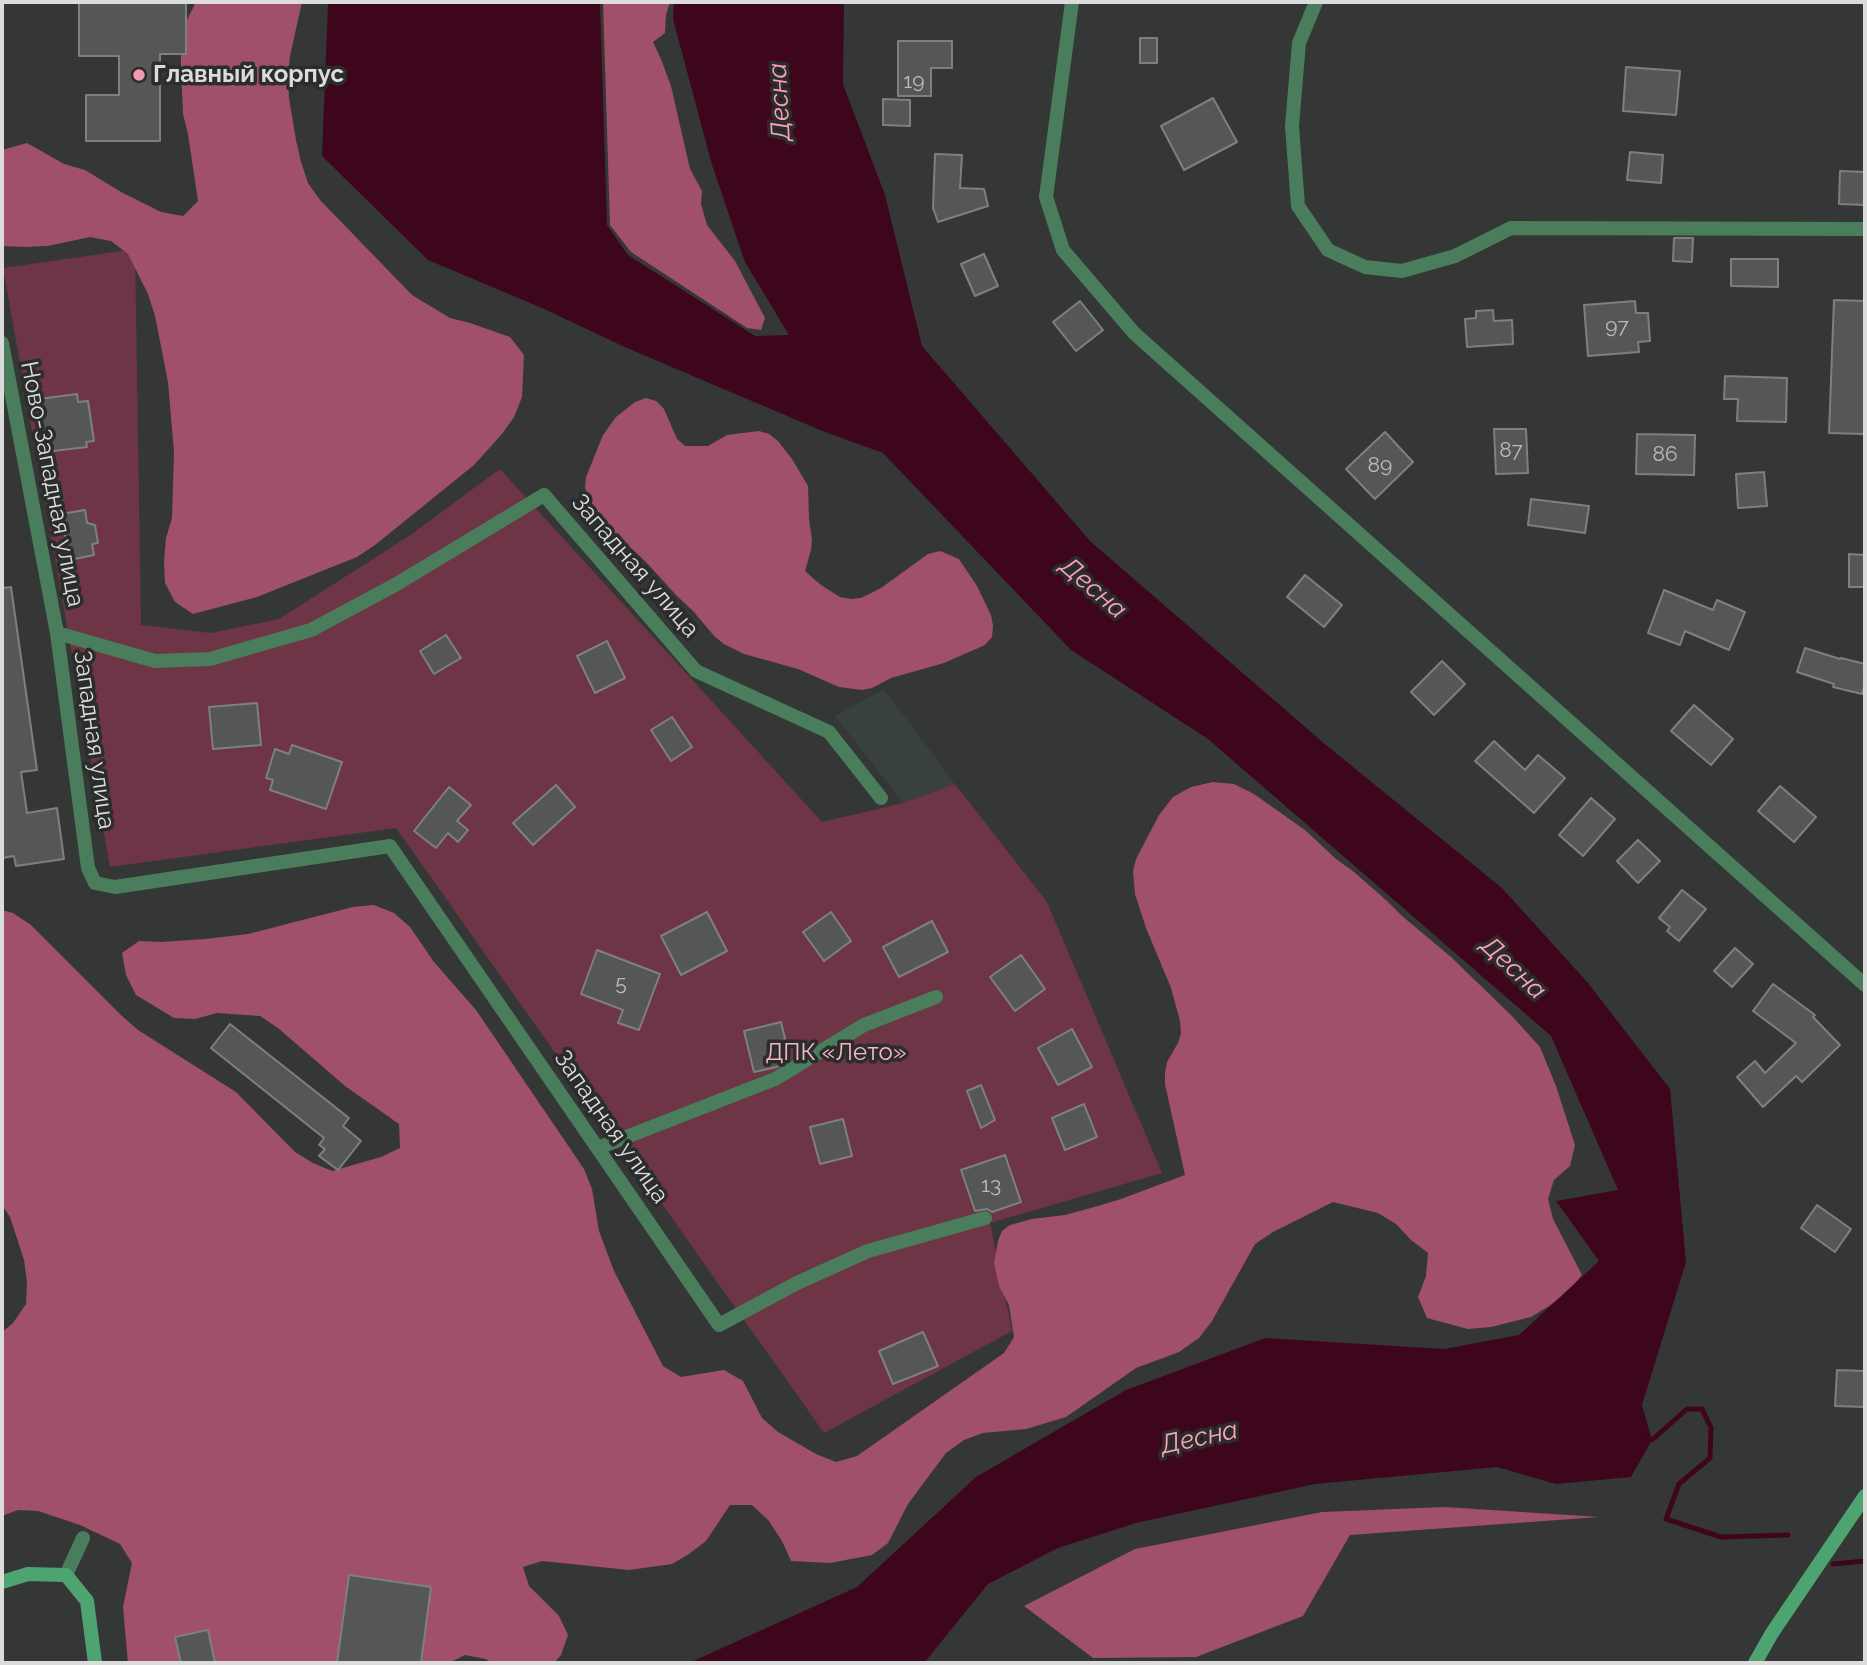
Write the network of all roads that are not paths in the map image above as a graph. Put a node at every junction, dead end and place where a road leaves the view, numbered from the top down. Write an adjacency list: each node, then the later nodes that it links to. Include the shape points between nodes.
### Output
1 (1072, 2): 7 (street, via 1046,197 1063,250 1135,333)
2 (1315, 2): 3 (street, via 1299,43 1292,126 1298,206 1328,250 1365,267 1402,271 1455,256 1511,228)
3 (1865, 229)
4 (2, 343): 5 (street, Ново-Западная улица)
5 (57, 633): 6 (street, Западная улица, via 155,661 210,659 311,630 544,495 696,671 830,733); 9 (street, Западная улица, via 88,868 95,883 115,887 390,846)
6 (881, 798)
7 (1865, 985)
8 (936, 997): 9 (street, via 864,1024 775,1079)
9 (598, 1148): 10 (street, Западная улица, via 719,1325 868,1251)
10 (985, 1218)
11 (1865, 1496): 16 (main road)
12 (83, 1538): 13 (street)
13 (66, 1575): 14 (main road, via 28,1574); 15 (main road, via 87,1601)
14 (2, 1582)
15 (95, 1663)
16 (1755, 1663)

